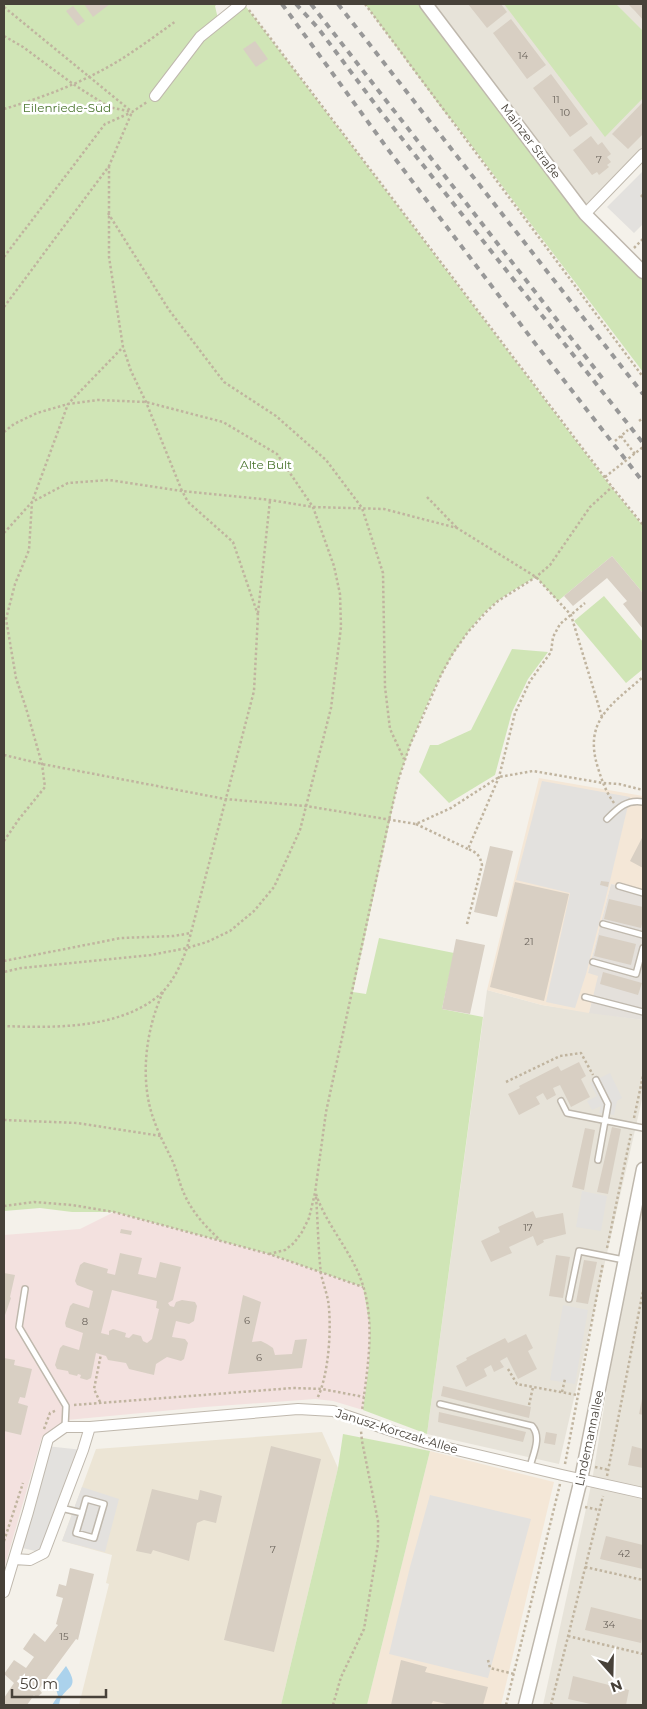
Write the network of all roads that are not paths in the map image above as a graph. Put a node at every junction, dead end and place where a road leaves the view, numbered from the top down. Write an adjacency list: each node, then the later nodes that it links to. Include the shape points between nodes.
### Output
1 (243, 4): 3 (street, via 200,37)
2 (426, 4): 5 (street, Mainzer Straße)
3 (155, 96)
4 (643, 154): 5 (street)
5 (586, 214): 6 (street, Mainzer Straße)
6 (643, 272)
7 (643, 802): 8 (lane, via 628,802)
8 (607, 819)
9 (618, 886): 10 (lane)
10 (643, 893)
11 (603, 924): 12 (lane)
12 (643, 935)
13 (643, 948): 14 (lane, via 636,974)
14 (593, 962)
15 (585, 997): 16 (lane)
16 (643, 1012)
17 (596, 1080): 19 (lane, via 608,1104)
18 (560, 1101): 19 (lane, via 567,1113)
19 (605, 1120): 20 (lane); 21 (lane)
20 (643, 1128)
21 (598, 1160)
22 (643, 1169): 23 (street, Lindemannallee)
23 (625, 1260): 25 (lane, via 579,1251); 30 (street, Lindemannallee)
24 (25, 1289): 27 (lane, via 19,1327 66,1406)
25 (569, 1299)
26 (440, 1404): 29 (lane, via 532,1426 537,1438)
27 (65, 1427): 28 (street, Janusz-Korczak-Allee); 34 (street, via 48,1438)
28 (90, 1427): 29 (street, Janusz-Korczak-Allee, via 313,1408 333,1410 427,1443); 32 (street)
29 (530, 1468): 30 (street, Janusz-Korczak-Allee)
30 (581, 1479): 31 (street, Janusz-Korczak-Allee); 36 (street, Lindemannallee)
31 (643, 1492)
32 (62, 1508): 33 (lane); 34 (street, via 44,1553 30,1560)
33 (82, 1514): 33 (lane, via 76,1533 94,1538 104,1504 86,1499)
34 (14, 1559): 35 (street)
35 (4, 1592)
36 (525, 1705)

